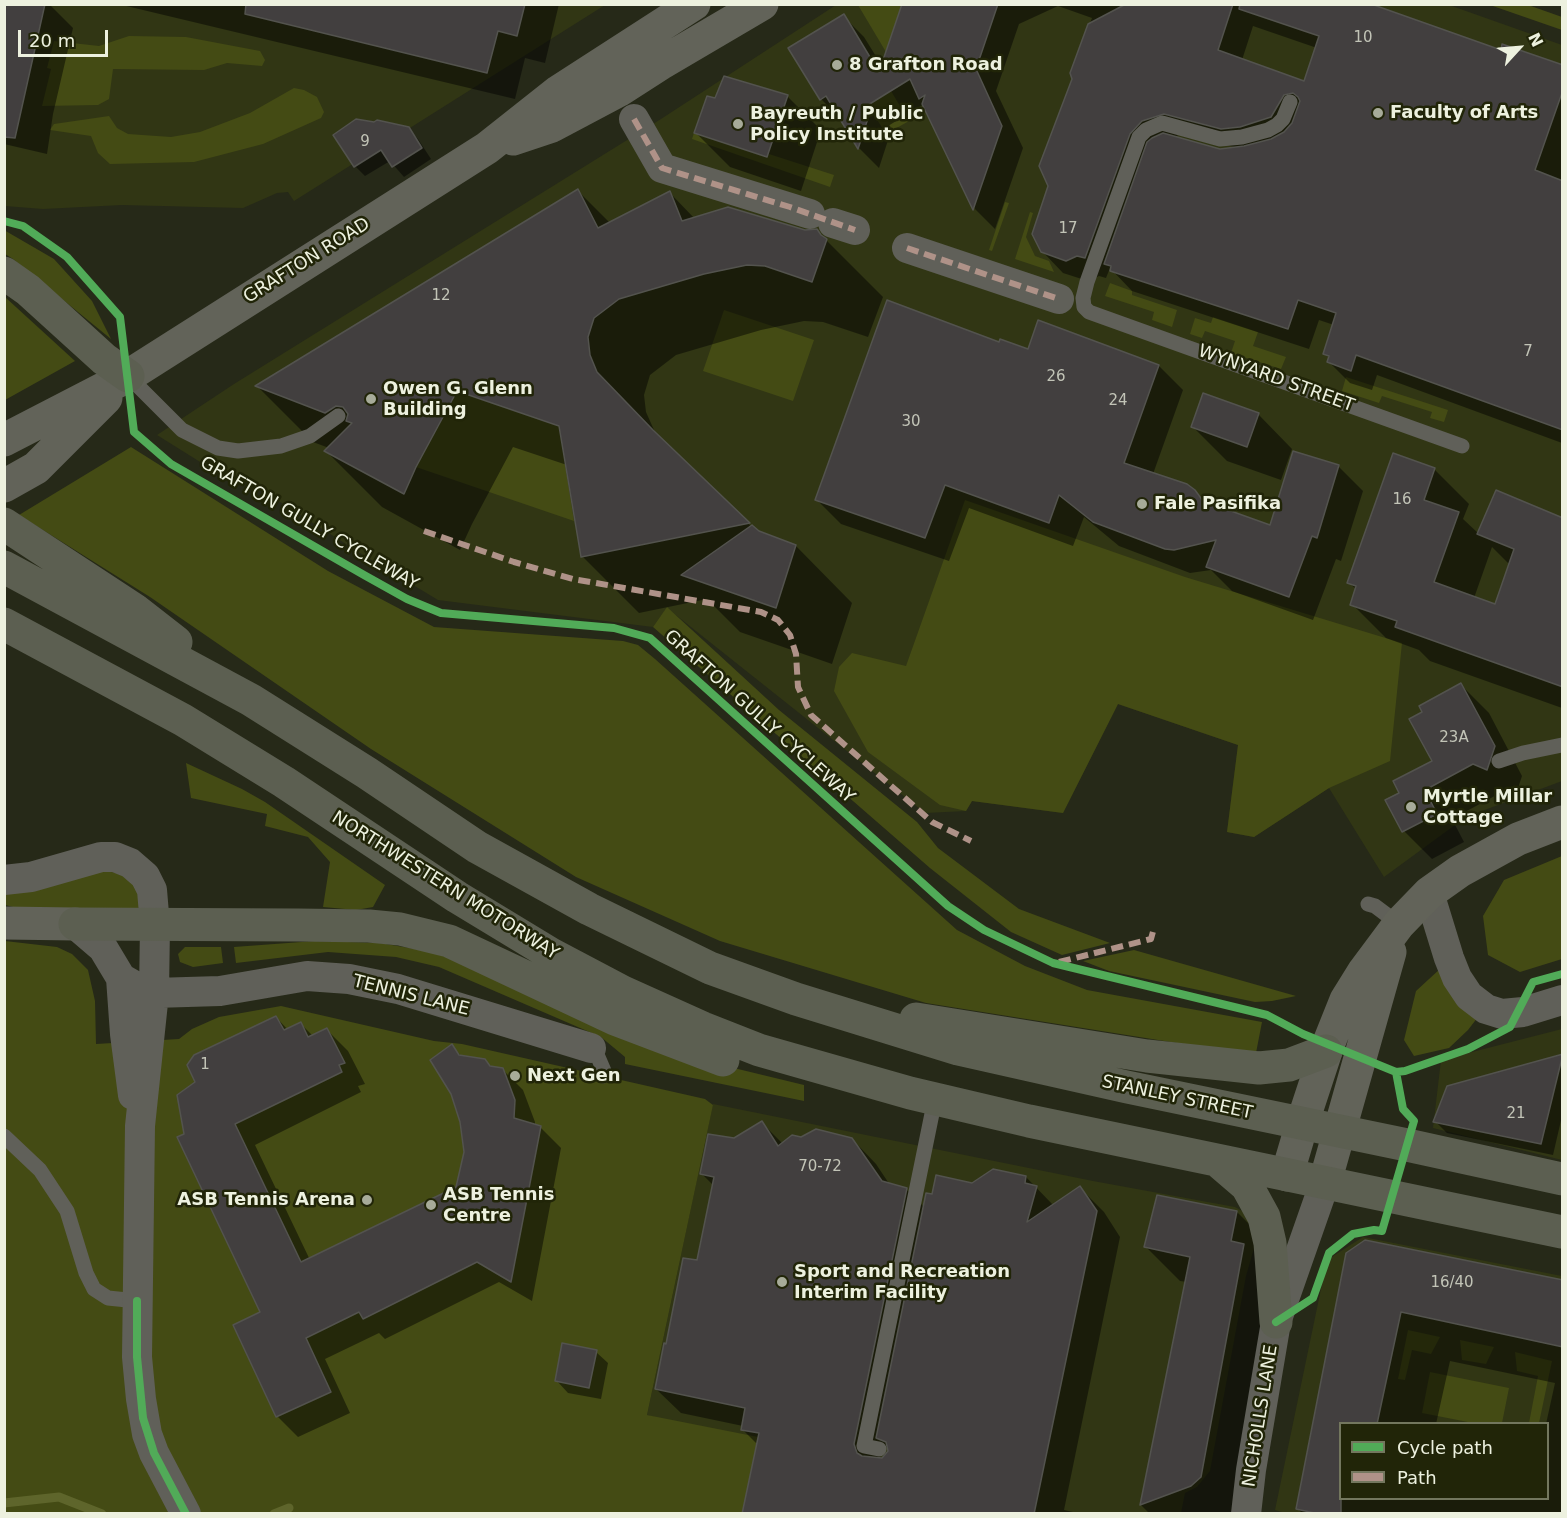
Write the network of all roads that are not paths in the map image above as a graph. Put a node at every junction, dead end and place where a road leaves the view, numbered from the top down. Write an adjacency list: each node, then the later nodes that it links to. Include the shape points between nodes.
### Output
1 (694, 4): 5 (main road, GRAFTON ROAD, via 560,91)
2 (762, 4): 5 (main road, GRAFTON ROAD, via 552,126)
3 (1290, 102): 13 (lane, WYNYARD STREET, via 1277,125 1242,137 1220,139 1161,123 1146,130 1139,137 1083,298 1084,307)
4 (634, 119): 6 (street, via 662,168)
5 (487, 148): 10 (main road, GRAFTON ROAD)
6 (832, 223)
7 (907, 248): 9 (street)
8 (4, 273): 10 (highway)
9 (1059, 299)
10 (128, 376): 11 (lane, via 182,429 218,448 238,451 281,446 310,436); 12 (main road, GRAFTON ROAD); 14 (main road, GRAFTON ROAD, via 36,468)
11 (338, 416)
12 (4, 440)
13 (1462, 446)
14 (4, 486)
15 (4, 524): 18 (highway, via 135,610)
16 (4, 567): 18 (highway)
17 (4, 624): 37 (highway, NORTHWESTERN MOTORWAY, via 183,720 457,897 622,992 759,1050)
18 (250, 700): 31 (highway, via 477,847 589,909 710,968)
19 (1563, 745): 20 (lane)
20 (1499, 761)
21 (1563, 822): 23 (main road, via 1491,852)
22 (4, 880): 28 (street, via 115,857 145,876 152,890)
23 (1429, 892): 27 (main road); 32 (street, via 1449,958 1469,996 1486,1009 1502,1014)
24 (1368, 904): 27 (lane)
25 (4, 923): 26 (main road)
26 (75, 924): 28 (highway); 29 (street, via 103,948)
27 (1399, 924): 35 (main road, via 1346,1000); 40 (main road)
28 (155, 926): 30 (street); 37 (highway, via 400,929 449,941 615,1019 727,1061)
29 (121, 978): 30 (street, TENNIS LANE); 33 (street)
30 (154, 993): 33 (street, via 142,997); 34 (street, TENNIS LANE, via 220,991 308,976 349,979 398,989); 39 (street)
31 (796, 999): 35 (highway, via 1148,1056 1259,1068 1289,1065); 38 (highway, STANLEY STREET, via 958,1049)
32 (1563, 1000)
33 (124, 1015): 39 (street, via 130,1084)
34 (591, 1048): 36 (lane)
35 (1326, 1051): 38 (main road)
36 (603, 1076)
37 (923, 1096): 42 (highway); 49 (lane, via 864,1446)
38 (1302, 1124): 40 (highway, STANLEY STREET); 43 (main road)
39 (140, 1126): 47 (street)
40 (1339, 1131): 44 (highway, STANLEY STREET); 45 (main road)
41 (4, 1136): 47 (lane, via 40,1170 67,1211 94,1289 108,1298)
42 (1218, 1162): 43 (highway); 48 (highway, via 1247,1186 1264,1217 1270,1243)
43 (1287, 1175): 45 (highway)
44 (1563, 1179)
45 (1324, 1182): 46 (highway); 48 (street, NICHOLLS LANE)
46 (1563, 1232)
47 (137, 1301): 50 (street, via 137,1357 144,1418 154,1453)
48 (1276, 1322): 51 (street, NICHOLLS LANE)
49 (879, 1449)
50 (186, 1514)
51 (1246, 1514)

